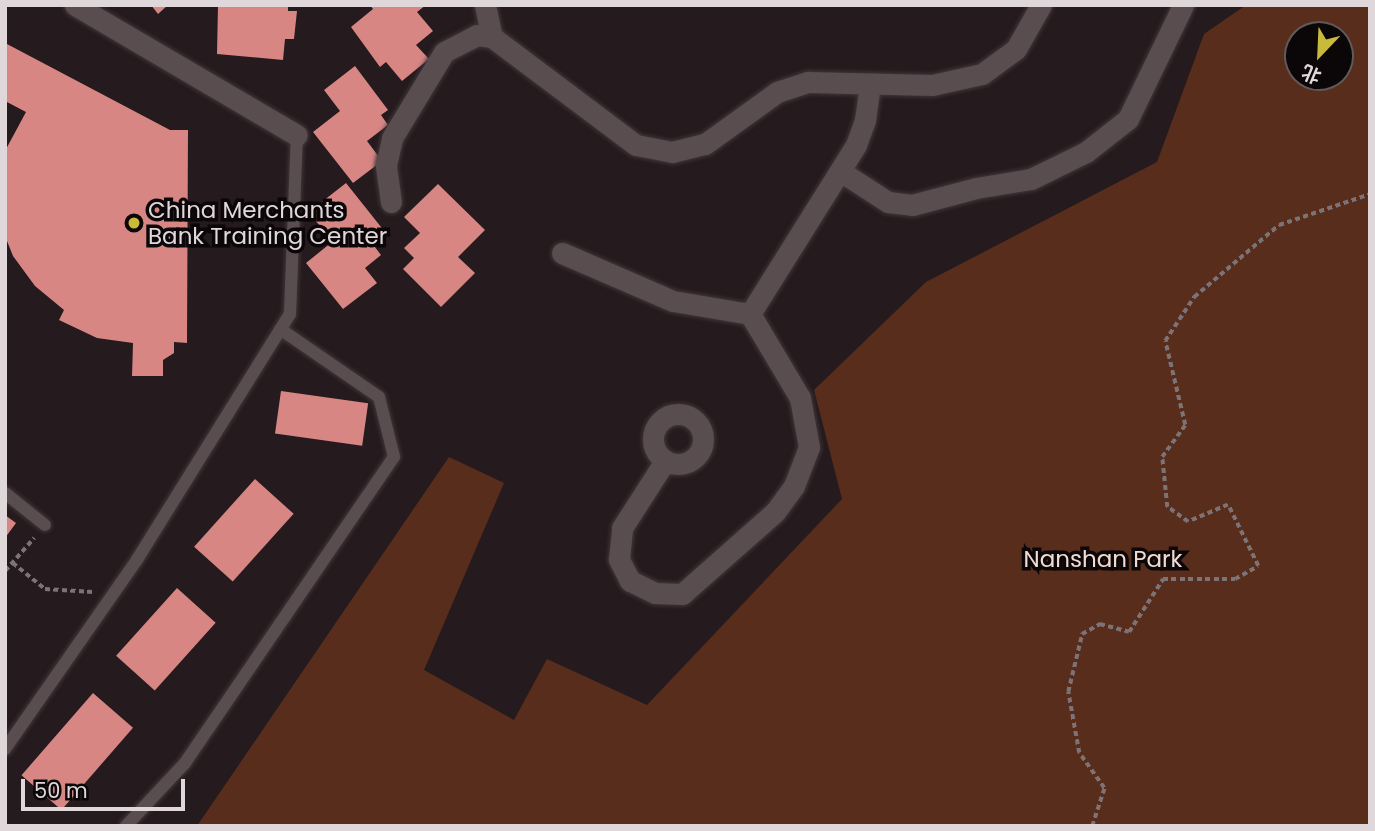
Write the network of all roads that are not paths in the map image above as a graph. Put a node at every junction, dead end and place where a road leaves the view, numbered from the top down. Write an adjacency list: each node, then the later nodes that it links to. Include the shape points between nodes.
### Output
1 (75, 5): 7 (street)
2 (485, 5): 5 (street)
3 (1041, 5): 6 (street, via 1016,49 982,74 932,85)
4 (1183, 5): 8 (street, via 1128,119 1086,152 1031,179 912,205 888,202)
5 (492, 37): 6 (street, via 636,145 673,152 705,144 776,92 808,82); 9 (street, via 477,35 444,52 392,138 386,165)
6 (870, 85): 8 (street, via 865,120)
7 (297, 135): 12 (lane, via 289,314)
8 (840, 171): 11 (street)
9 (391, 201)
10 (562, 253): 11 (street, via 674,301)
11 (750, 314): 13 (street, via 800,398 809,447 794,486 775,512 682,594 655,593 630,581 619,559 622,528)
12 (280, 329): 16 (lane, via 115,593); 17 (lane, via 379,397 394,457 185,763)
13 (665, 461)
14 (5, 493): 15 (lane)
15 (45, 525)
16 (5, 749)
17 (126, 826)

